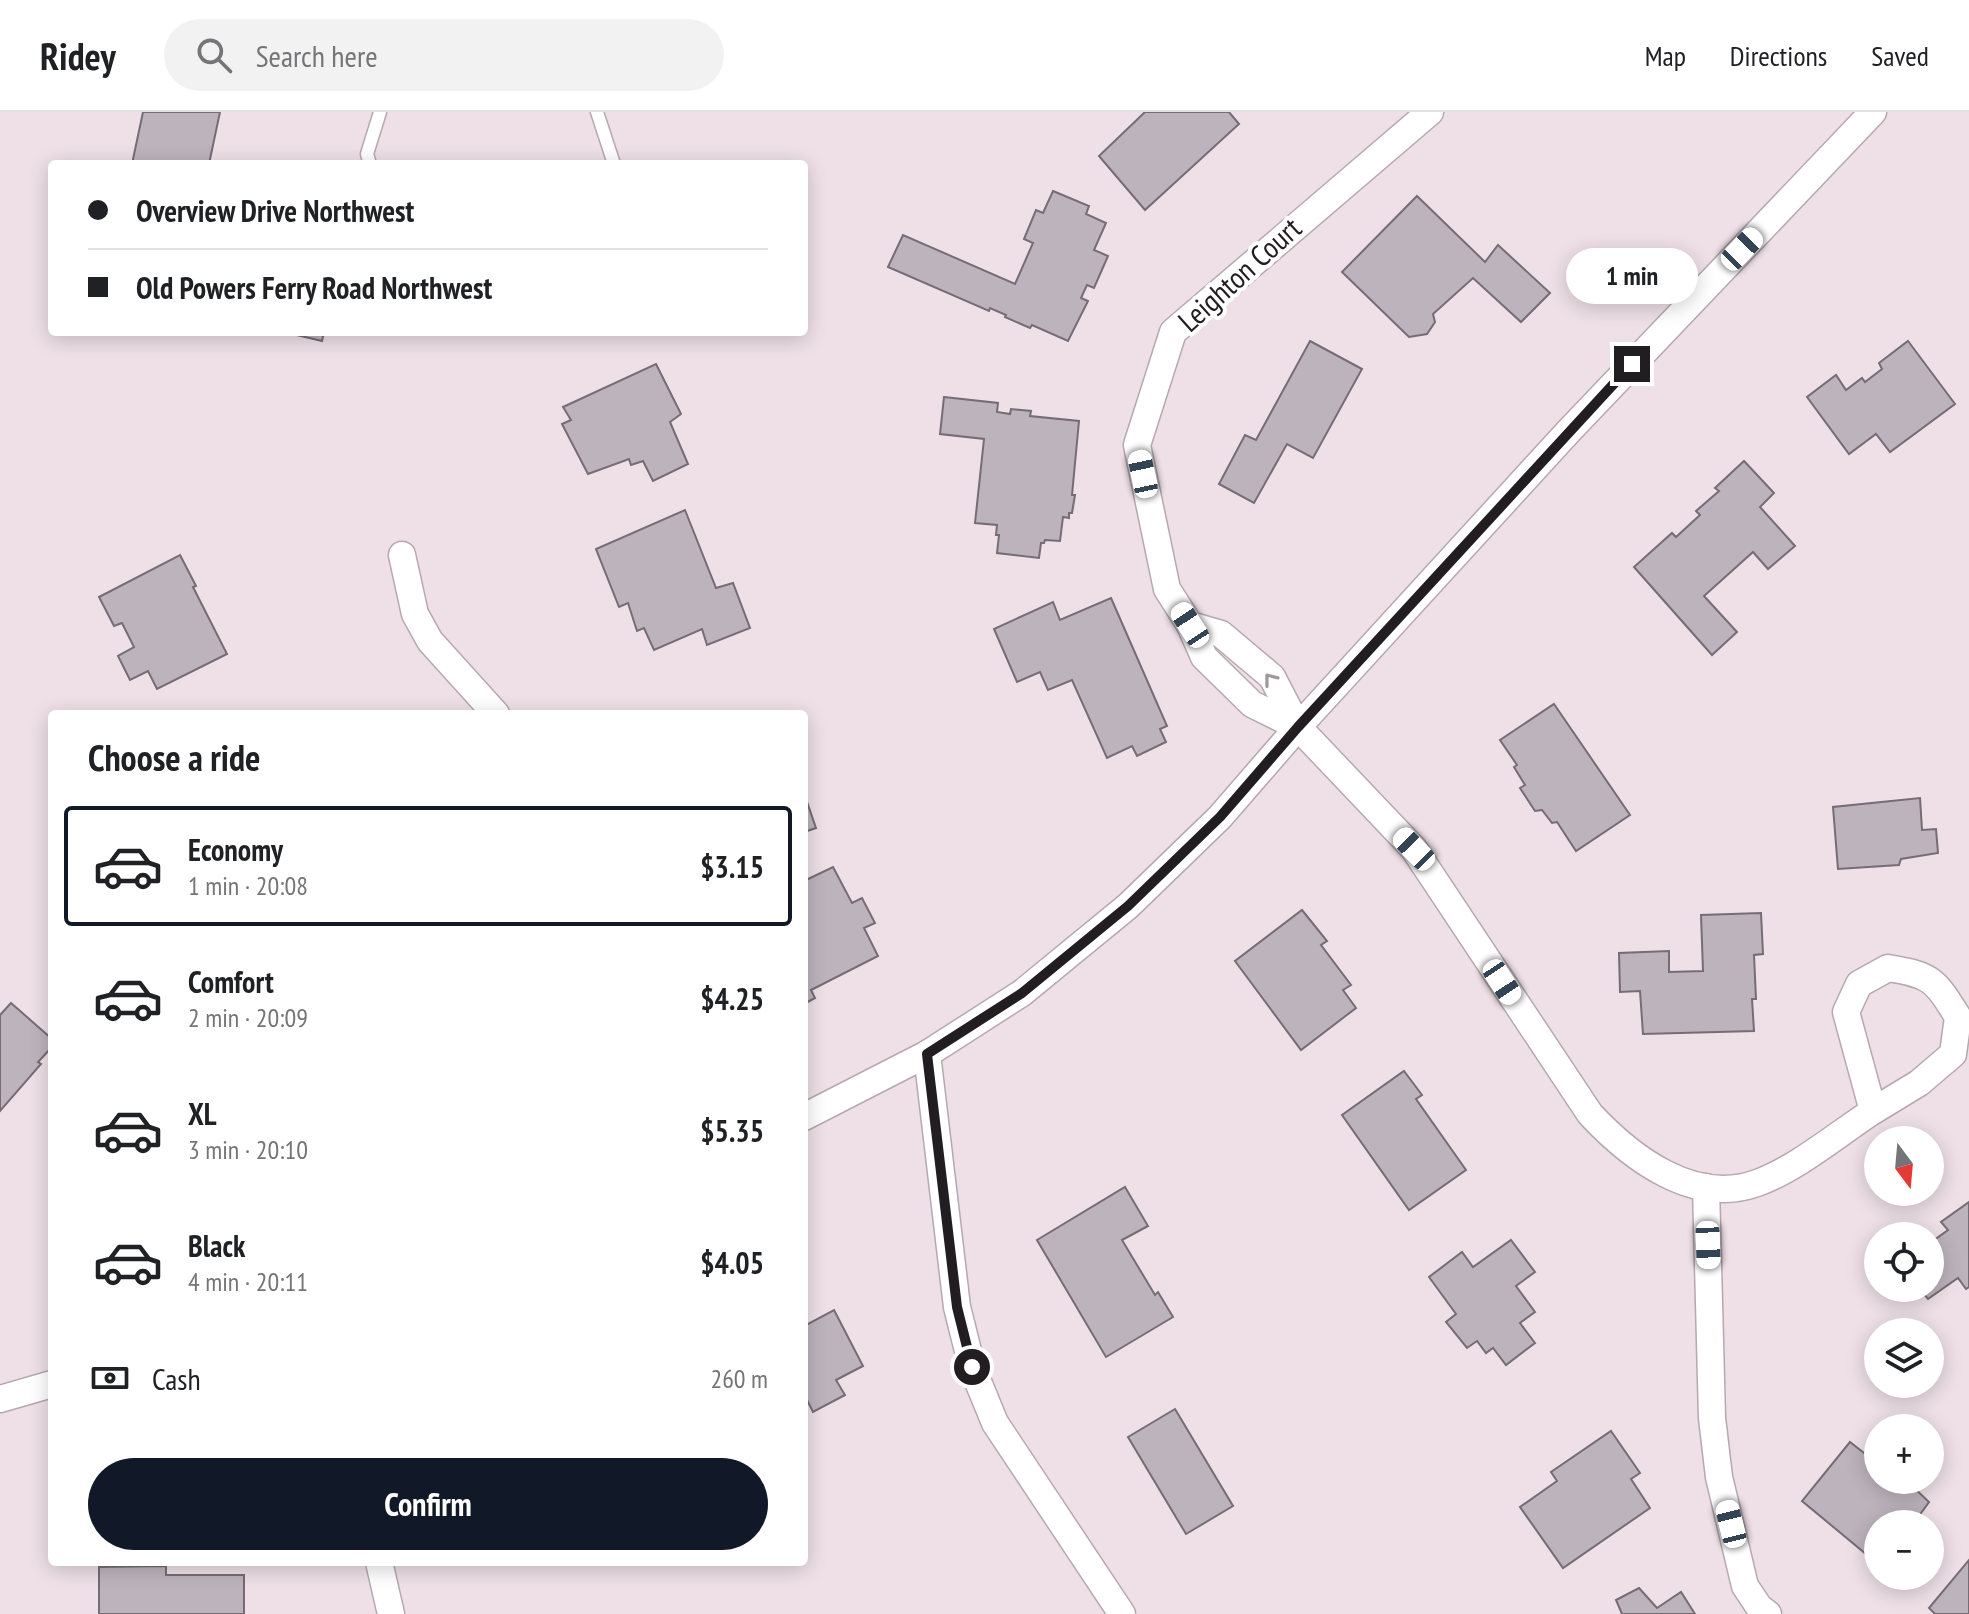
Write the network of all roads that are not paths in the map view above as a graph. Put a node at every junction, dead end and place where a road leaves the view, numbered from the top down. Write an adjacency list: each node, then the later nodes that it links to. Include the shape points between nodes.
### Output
1 (380, 112): 5 (lane)
2 (597, 112): 6 (lane)
3 (1430, 112): 9 (street, Leighton Court, via 1173,332 1137,445 1167,589 1204,657 1252,704)
4 (1873, 112): 9 (street, via 1578,421)
5 (369, 160)
6 (613, 160)
7 (402, 555): 8 (street, via 415,614 430,641)
8 (492, 710)
9 (1298, 727): 10 (street, via 1220,817 1128,906 1022,993); 13 (street, Leighton Court, via 1414,849 1590,1114 1664,1175)
10 (927, 1054): 12 (street); 18 (street, via 957,1307 972,1367 995,1423)
11 (1873, 1111): 11 (street, via 1953,1054 1958,1017 1938,986 1919,973 1888,968 1859,984 1846,1012); 13 (street, Leighton Court, via 1758,1183)
12 (808, 1115)
13 (1706, 1187): 19 (street, via 1712,1418 1719,1477 1745,1586)
14 (48, 1385): 15 (street)
15 (0, 1399)
16 (380, 1566): 17 (street)
17 (391, 1614)
18 (1122, 1614)
19 (1768, 1614)

